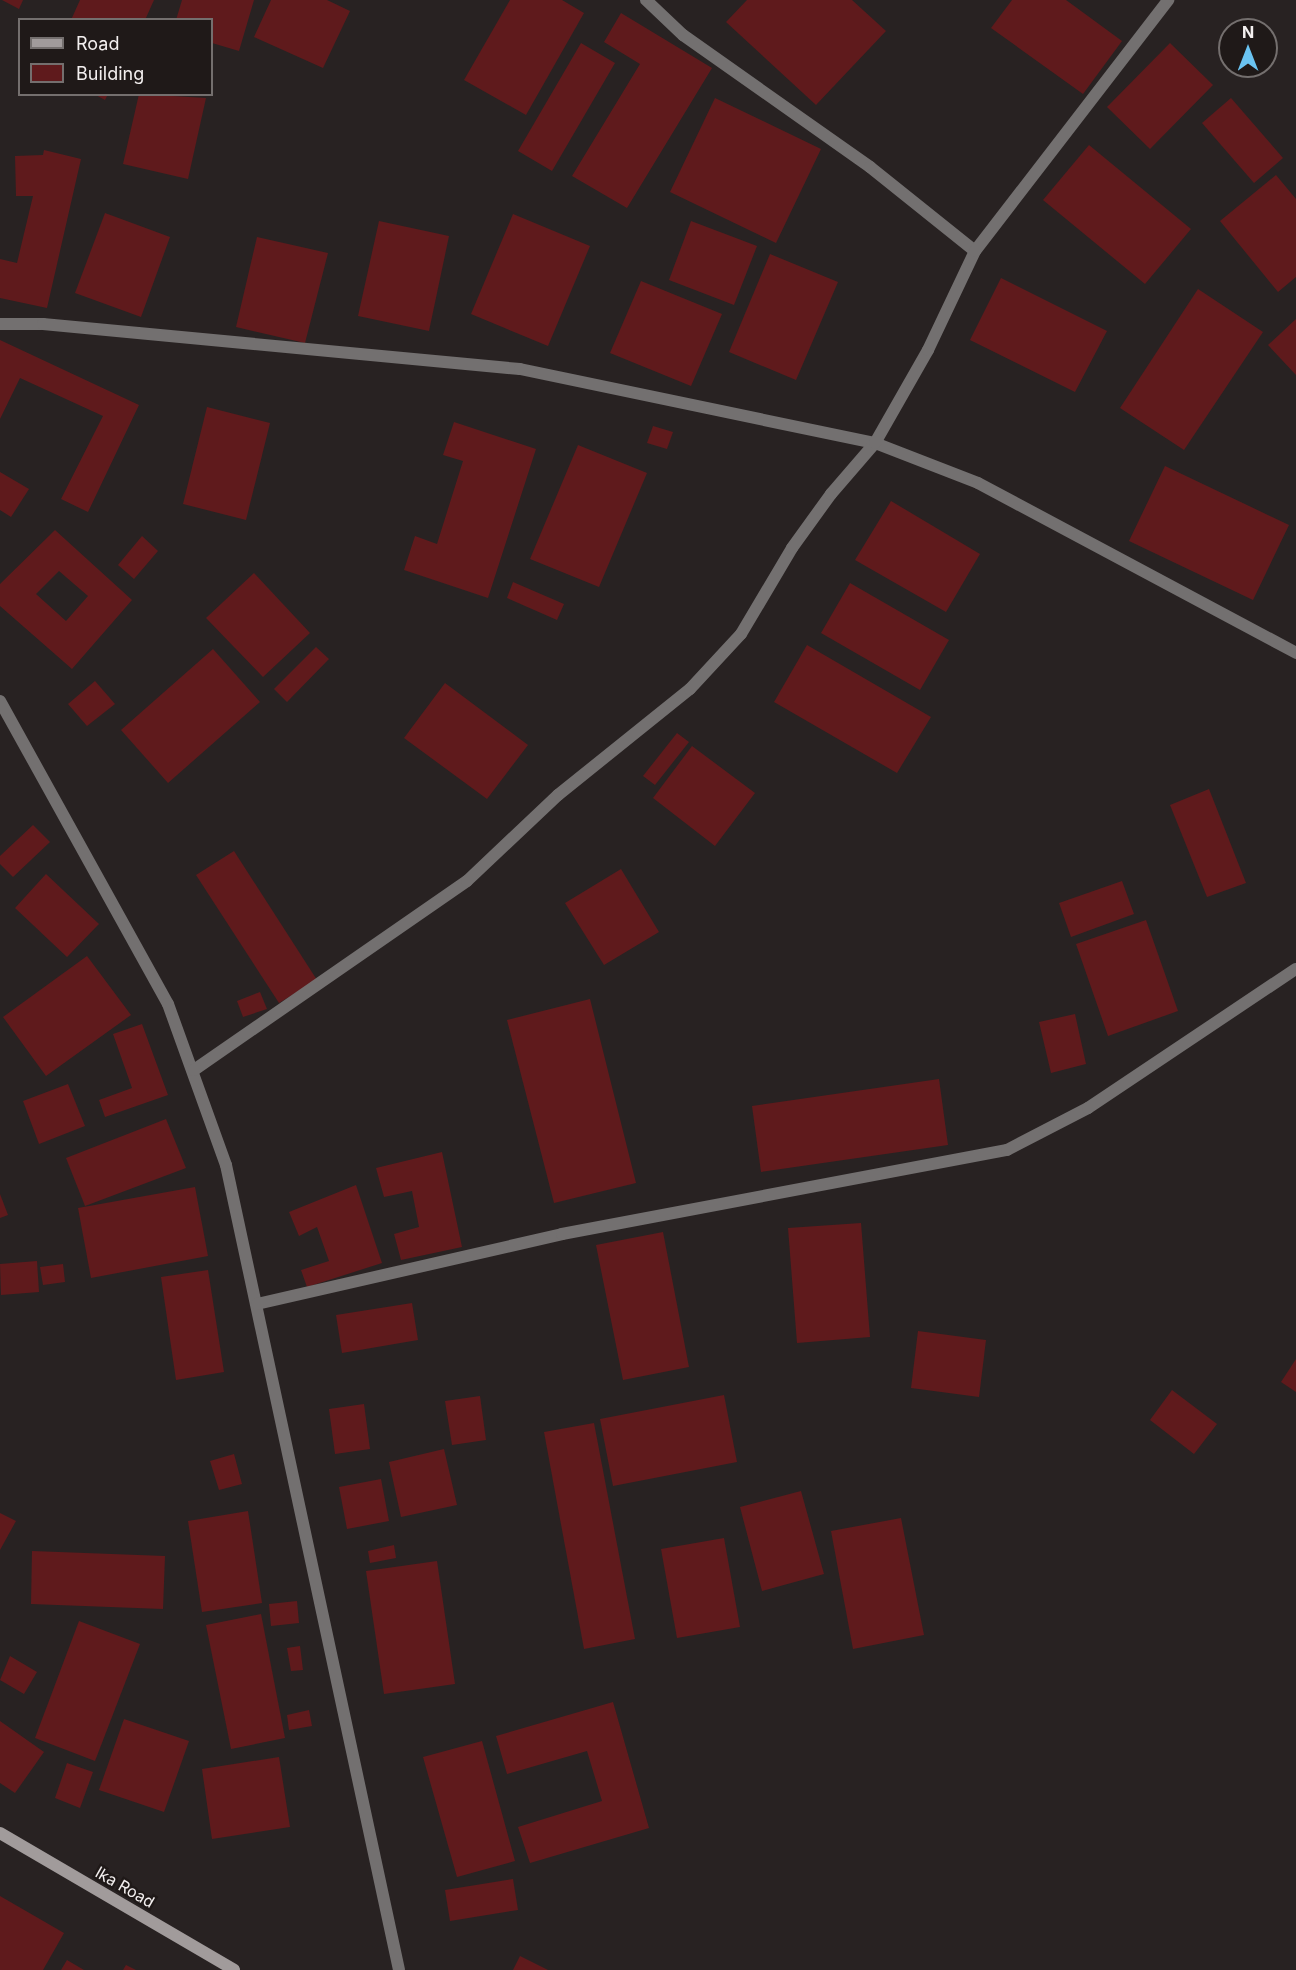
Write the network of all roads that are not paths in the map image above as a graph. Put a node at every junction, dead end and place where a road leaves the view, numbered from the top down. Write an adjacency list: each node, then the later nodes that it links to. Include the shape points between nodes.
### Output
1 (646, 0): 3 (street, via 683,35 870,167)
2 (1168, 0): 3 (street)
3 (975, 251): 5 (street, via 928,350)
4 (0, 324): 5 (street, via 43,324 520,369)
5 (875, 442): 6 (street, via 978,483); 9 (street, via 792,548 741,634 690,689 558,795 467,881)
6 (1296, 653)
7 (0, 701): 9 (street, via 168,1004)
8 (1296, 969): 10 (street, via 1088,1108 1007,1150 562,1234)
9 (194, 1070): 10 (street, via 226,1165)
10 (257, 1304): 13 (street)
11 (0, 1833): 12 (street, Ika Road)
12 (234, 1970)
13 (399, 1970)

